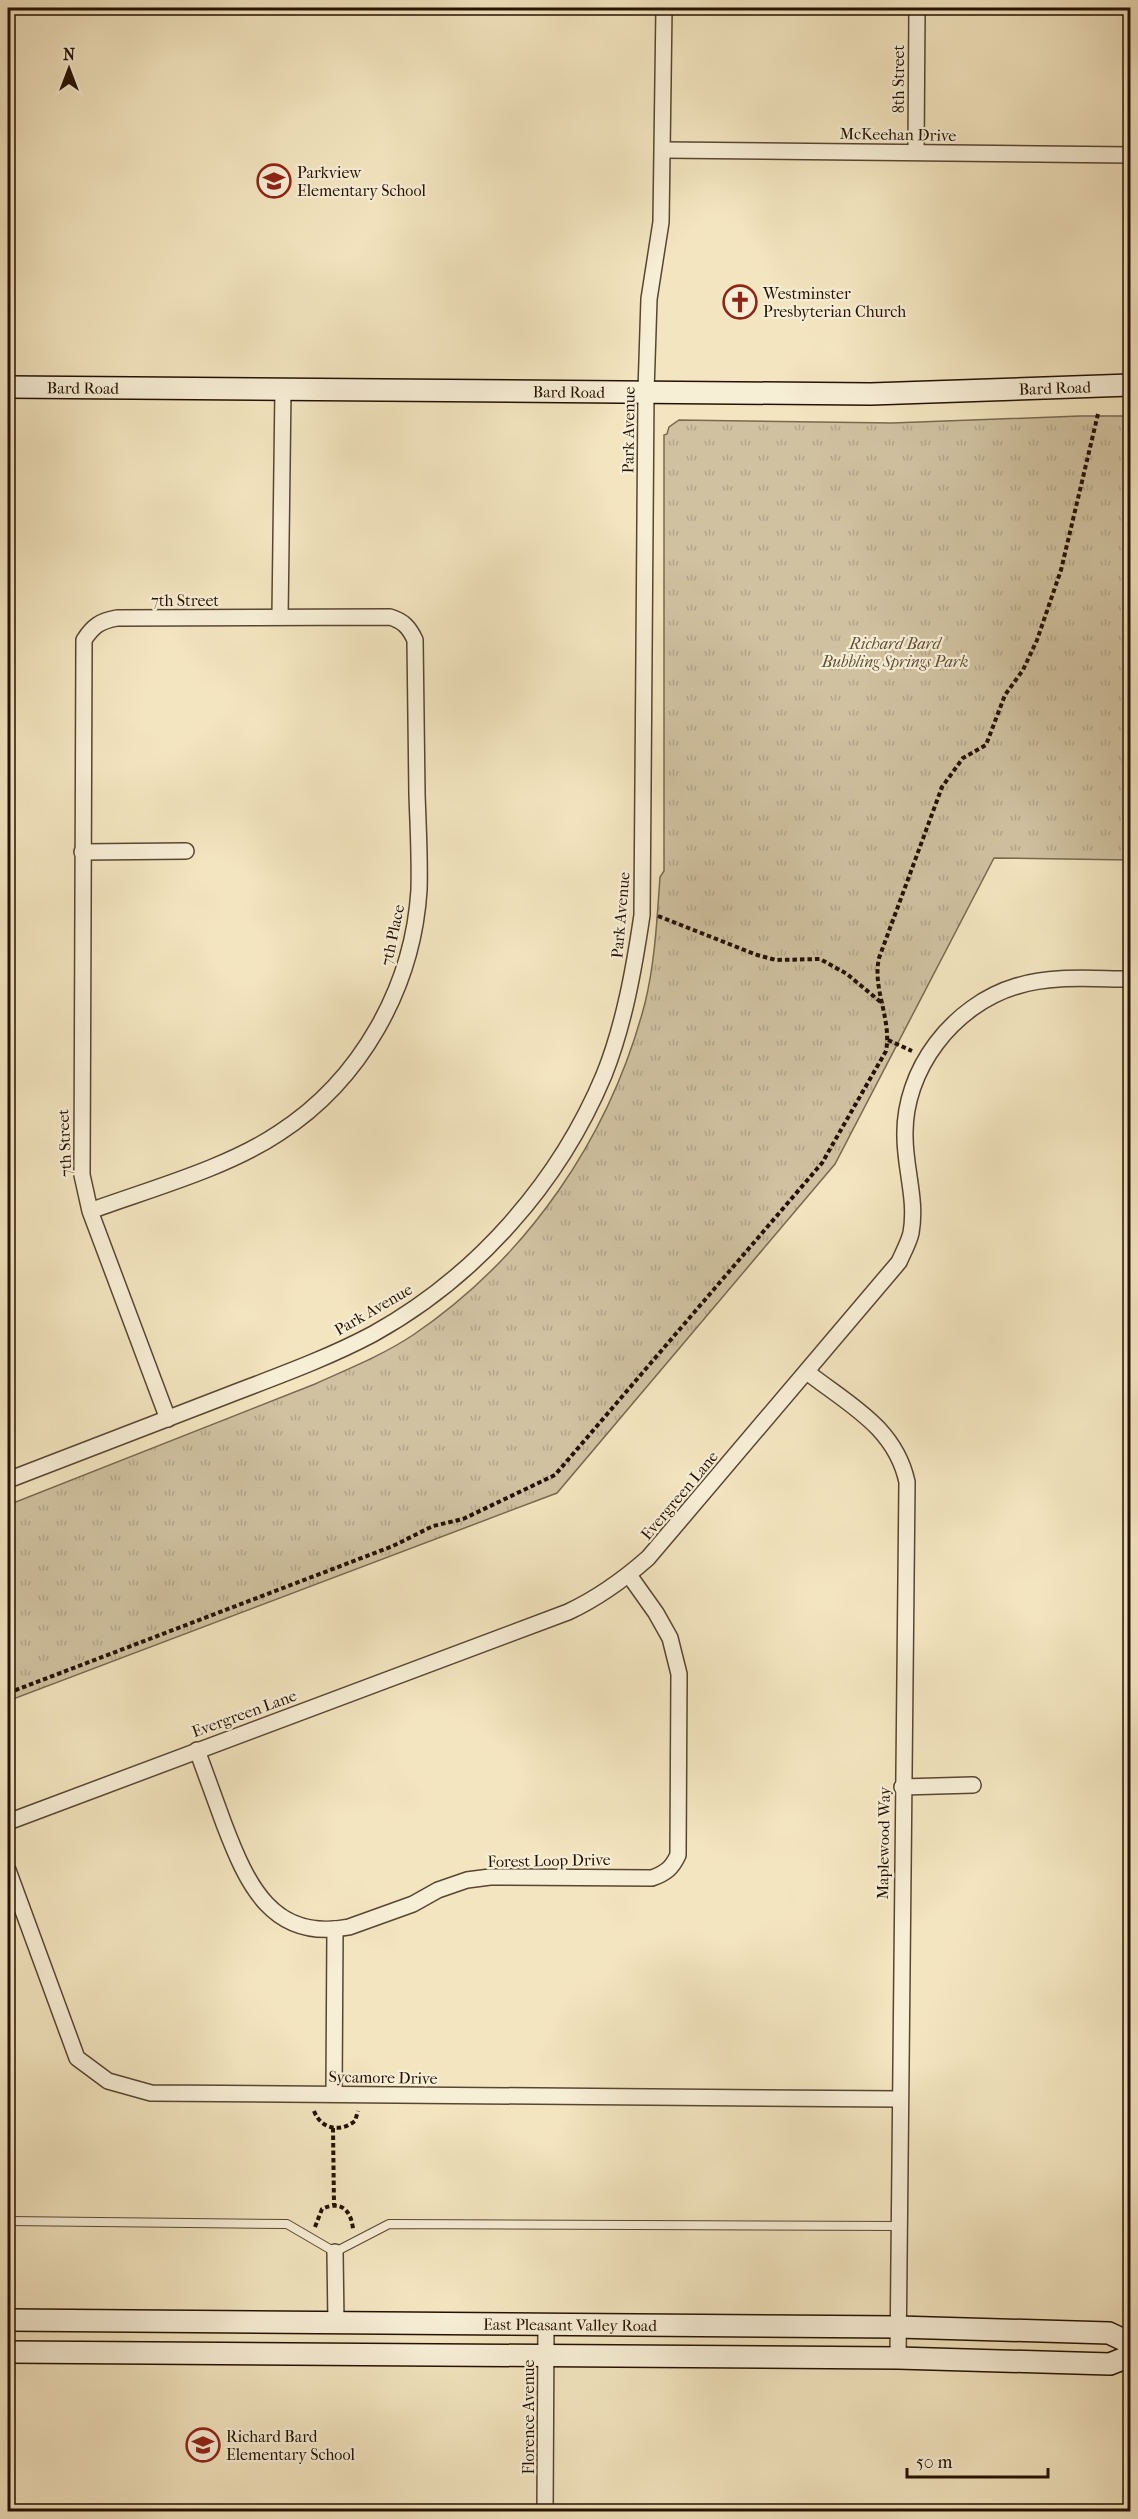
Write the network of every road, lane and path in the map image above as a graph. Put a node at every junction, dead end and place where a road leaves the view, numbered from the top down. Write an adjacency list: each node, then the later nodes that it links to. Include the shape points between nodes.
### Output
1 (664, 8): 3 (street, Park Avenue)
2 (917, 8): 4 (street, 8th Street)
3 (664, 150): 4 (street, McKeehan Drive); 9 (street, Park Avenue, via 661,222 649,299)
4 (916, 152): 5 (street, McKeehan Drive)
5 (1131, 155)
6 (1131, 385): 9 (main road, Bard Road, via 871,394)
7 (8, 387): 8 (main road, Bard Road)
8 (283, 389): 9 (main road, Bard Road); 11 (street)
9 (646, 391): 14 (street, Park Avenue)
10 (1098, 414): 16 (path, via 1060,570 1037,640 1005,695 990,740 954,766 932,810 879,958 877,973)
11 (279, 617): 13 (street, 7th Street, via 117,618 103,620 92,628 84,640); 19 (street, 7th Place, via 390,617 410,629 415,640 419,889 414,933 405,965 366,1048 315,1107 278,1134 232,1158)
12 (186, 851): 13 (street)
13 (82, 852): 19 (street, 7th Street, via 80,1142)
14 (642, 915): 16 (path, via 659,916 766,957 820,959 847,974); 21 (street, Park Avenue, via 623,1014 604,1075 574,1136 535,1194 476,1262 374,1333 320,1360)
15 (1131, 979): 18 (street, Evergreen Lane, via 1059,979 1017,986 984,1001 954,1023)
16 (884, 1004): 17 (path)
17 (888, 1040): 18 (path); 24 (path, via 886,1051 822,1163 555,1475 463,1519 434,1526 393,1546)
18 (926, 1058): 20 (street, Evergreen Lane, via 912,1089 906,1116 913,1204 911,1234 899,1262)
19 (90, 1211): 21 (street, 7th Street)
20 (807, 1372): 23 (street, Evergreen Lane, via 648,1558); 27 (street, Maplewood Way, via 884,1432 903,1464 907,1482)
21 (168, 1419): 22 (street, Park Avenue)
22 (8, 1480)
23 (629, 1575): 25 (street, Evergreen Lane, via 568,1612); 30 (street, Forest Loop Drive, via 670,1638 679,1674 678,1855 673,1866 652,1878 466,1880 381,1916)
24 (8, 1693)
25 (196, 1750): 28 (street, Evergreen Lane); 30 (street, Forest Loop Drive, via 240,1866 256,1894 291,1921 307,1927)
26 (974, 1785): 27 (street)
27 (902, 1787): 32 (street, Maplewood Way)
28 (8, 1822)
29 (8, 1870): 31 (street, Sycamore Drive, via 77,2058 92,2071 108,2081 151,2093)
30 (335, 1929): 31 (street)
31 (334, 2094): 32 (street, Sycamore Drive)
32 (899, 2099): 38 (street, Maplewood Way)
33 (314, 2111): 35 (path, via 319,2122)
34 (358, 2111): 35 (path, via 349,2126)
35 (333, 2128): 36 (path)
36 (334, 2205): 39 (path, via 318,2215); 40 (path, via 350,2213)
37 (8, 2221): 39 (lane, via 286,2224)
38 (900, 2226): 40 (lane, via 389,2224); 45 (street, Maplewood Way)
39 (314, 2240): 41 (lane)
40 (355, 2243): 41 (lane)
41 (335, 2252): 43 (street)
42 (8, 2320): 43 (main road, East Pleasant Valley Road)
43 (336, 2323): 44 (main road, East Pleasant Valley Road)
44 (546, 2323): 45 (main road, East Pleasant Valley Road); 48 (street, Florence Avenue)
45 (898, 2327): 46 (main road, East Pleasant Valley Road, via 1109,2333); 50 (street, Maplewood Way)
46 (1131, 2343)
47 (8, 2352): 48 (main road, East Pleasant Valley Road)
48 (546, 2356): 50 (main road, East Pleasant Valley Road); 51 (street, Florence Avenue)
49 (1131, 2356): 50 (main road, East Pleasant Valley Road, via 1110,2364)
50 (898, 2358)
51 (545, 2511)

